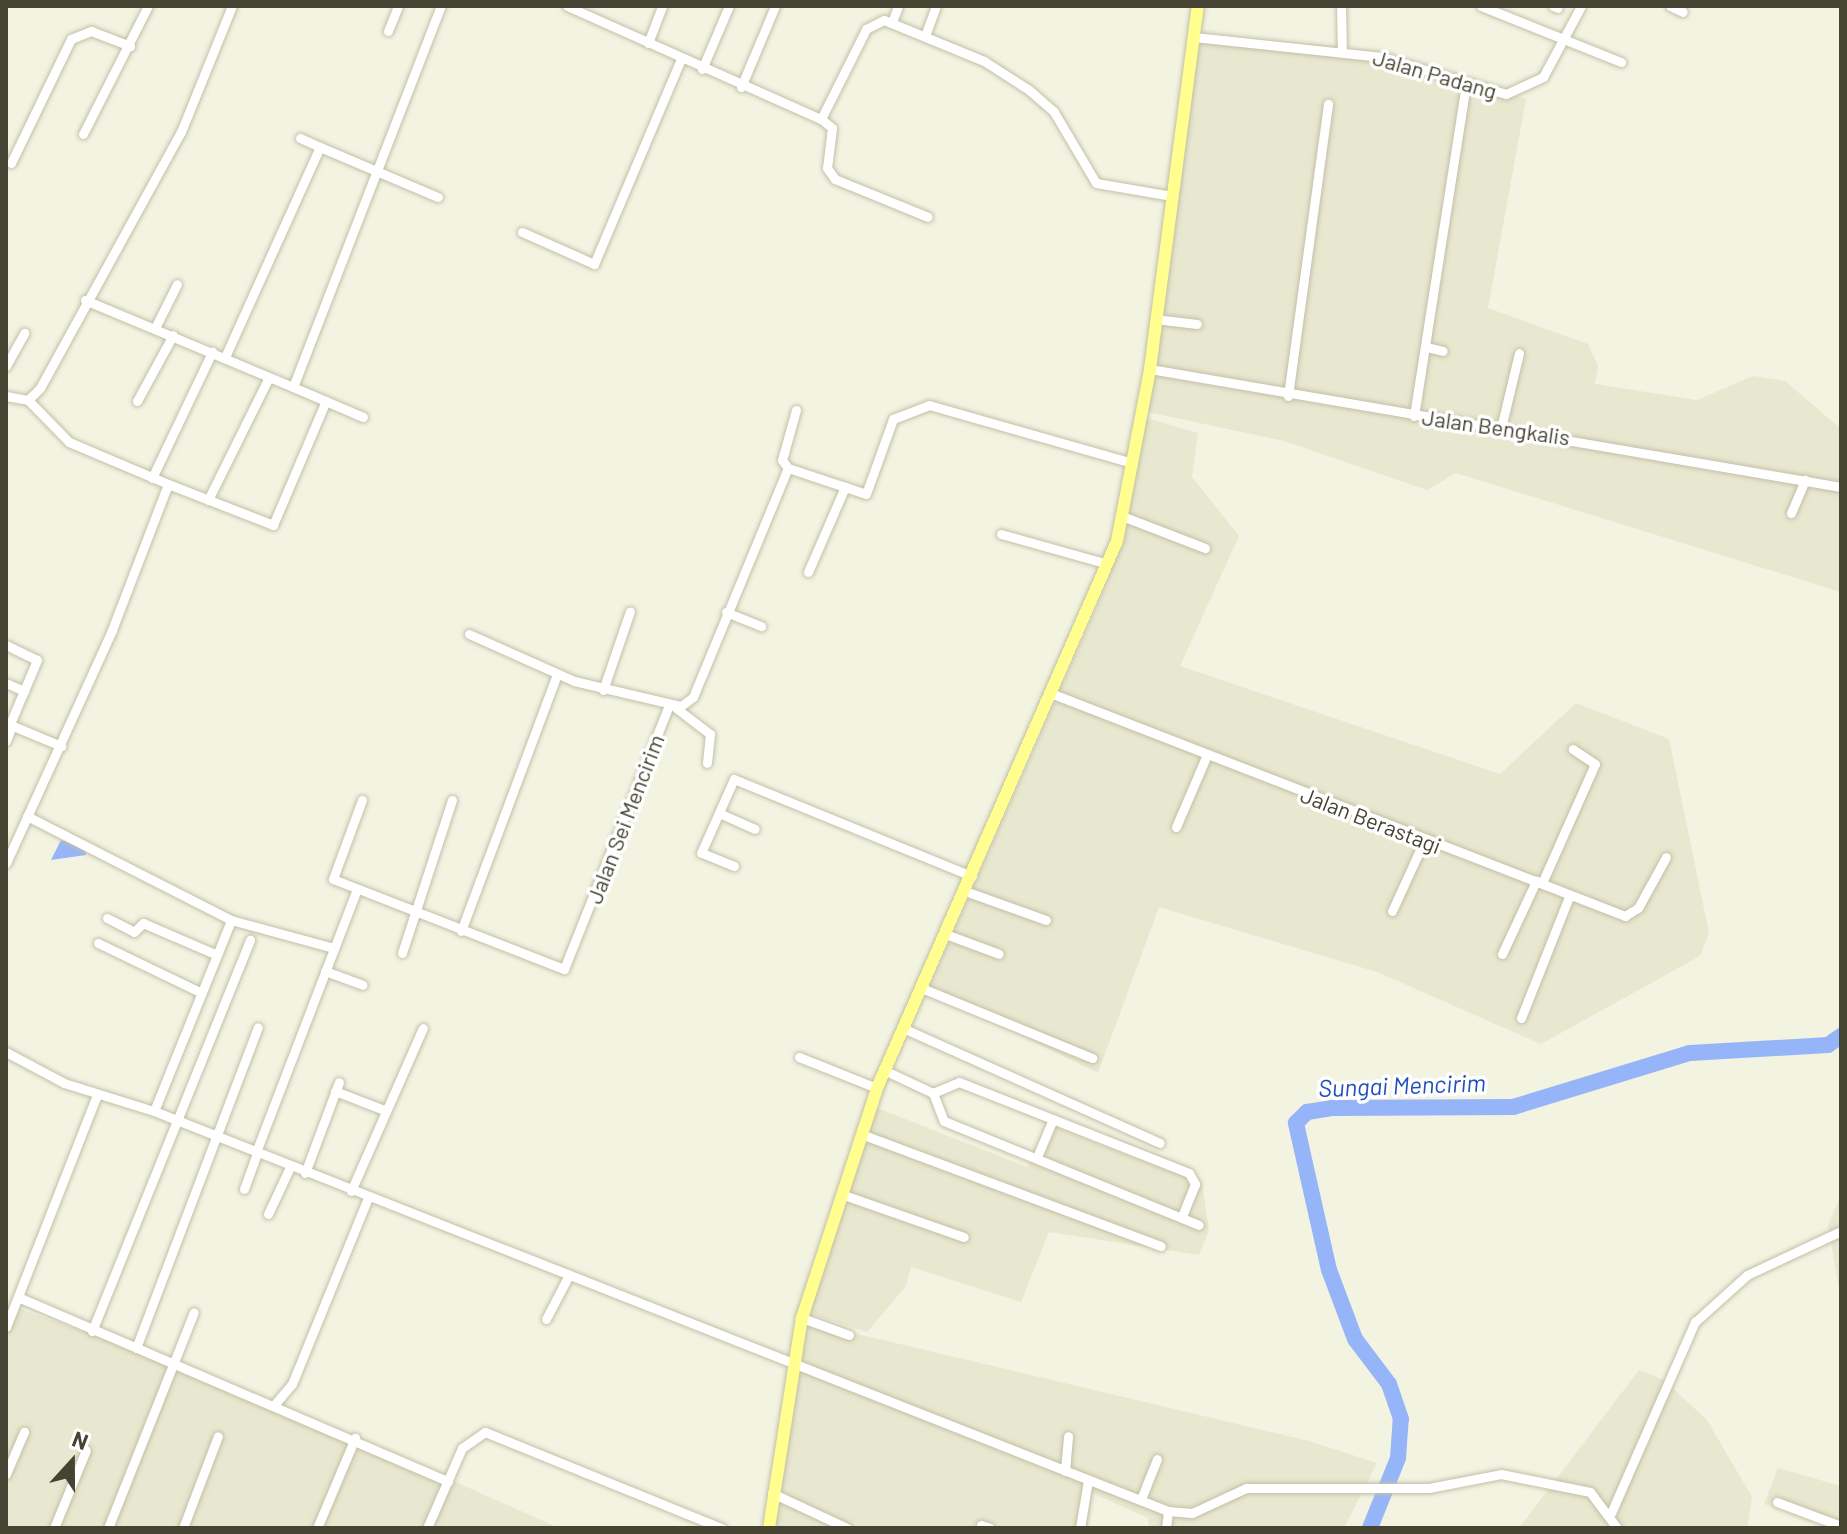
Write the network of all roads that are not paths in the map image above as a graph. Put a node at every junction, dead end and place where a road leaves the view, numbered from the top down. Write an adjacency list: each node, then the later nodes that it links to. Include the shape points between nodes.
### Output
1 (148, 6): 24 (street)
2 (232, 6): 43 (street, via 181,132)
3 (398, 6): 19 (street)
4 (441, 6): 37 (street)
5 (567, 6): 16 (street)
6 (662, 6): 22 (street)
7 (729, 6): 28 (street)
8 (775, 6): 30 (street)
9 (898, 6): 18 (street)
10 (936, 6): 20 (street)
11 (1198, 6): 21 (main road)
12 (1341, 6): 25 (street)
13 (1481, 6): 23 (street)
14 (1581, 6): 23 (street, Jalan Padang)
15 (1670, 6): 17 (street)
16 (586, 10): 22 (street)
17 (1683, 12)
18 (892, 22): 20 (street); 32 (street, via 866,29)
19 (388, 31)
20 (925, 36): 38 (street, via 1029,90 1054,112 1096,183)
21 (1194, 37): 25 (street, Jalan Padang); 38 (main road)
22 (648, 43): 26 (street)
23 (1567, 43): 27 (street); 29 (street, Jalan Padang, via 1543,77 1520,92)
24 (130, 46): 33 (street); 36 (street, via 91,31 71,39)
25 (1342, 52): 29 (street, Jalan Padang)
26 (681, 59): 28 (street); 41 (street, via 597,261 590,264)
27 (1621, 62)
28 (702, 69): 30 (street)
29 (1466, 85): 49 (street)
30 (741, 87): 32 (street)
31 (1328, 104): 59 (street)
32 (821, 119): 40 (street, via 832,128 827,168 835,179)
33 (83, 134)
34 (300, 138): 35 (street)
35 (320, 147): 37 (street); 53 (street)
36 (11, 163)
37 (379, 172): 39 (street); 57 (street)
38 (1172, 196): 44 (main road)
39 (438, 197)
40 (928, 217)
41 (522, 232)
42 (177, 284): 46 (street)
43 (85, 300): 46 (street); 60 (street)
44 (1155, 319): 45 (street); 55 (main road)
45 (1197, 324)
46 (155, 328): 48 (street)
47 (24, 333): 54 (street)
48 (173, 335): 51 (street); 61 (street)
49 (1426, 347): 50 (street); 64 (street)
50 (1443, 351)
51 (212, 352): 53 (street); 69 (street)
52 (1519, 353): 66 (street)
53 (225, 357): 56 (street)
54 (6, 366)
55 (1150, 369): 59 (street, Jalan Bengkalis); 67 (main road)
56 (269, 377): 57 (street); 74 (street)
57 (293, 387): 62 (street)
58 (6, 396): 60 (street)
59 (1288, 396): 64 (street, Jalan Bengkalis)
60 (28, 400): 69 (street, via 69,442)
61 (137, 401)
62 (326, 401): 65 (street); 74 (street, via 273,525)
63 (796, 410): 68 (street, via 782,460)
64 (1414, 416): 66 (street, Jalan Bengkalis)
65 (363, 417)
66 (1501, 428): 70 (street, Jalan Bengkalis)
67 (1133, 463): 72 (street, via 946,409 908,409 890,424 866,494); 76 (main road)
68 (788, 468): 72 (street); 82 (street, Jalan Sei Mencirim)
69 (152, 478): 71 (street)
70 (1805, 480): 73 (street, Jalan Bengkalis); 75 (street)
71 (168, 484): 74 (street); 94 (street)
72 (845, 487): 80 (street)
73 (1841, 487)
74 (208, 500)
75 (1791, 513)
76 (1122, 516): 78 (street); 79 (main road)
77 (1001, 534): 79 (street)
78 (1205, 548)
79 (1108, 564): 90 (main road)
80 (808, 572)
81 (630, 611): 88 (street)
82 (726, 612): 83 (street); 91 (street, Jalan Sei Mencirim, via 693,697)
83 (761, 626)
84 (469, 634): 86 (street)
85 (6, 645): 89 (street, via 37,660)
86 (557, 674): 88 (street); 118 (street)
87 (6, 683): 89 (street)
88 (603, 690): 91 (street)
89 (24, 691): 92 (street)
90 (1053, 694): 96 (street, Jalan Berastagi); 108 (main road)
91 (672, 708): 97 (street, via 713,740); 118 (street, Jalan Sei Mencirim, via 567,967 558,970)
92 (9, 724): 93 (street); 94 (street)
93 (6, 741)
94 (61, 746): 101 (street)
95 (1573, 749): 109 (street, via 1595,764)
96 (1206, 757): 102 (street); 104 (street, Jalan Berastagi)
97 (707, 763)
98 (362, 800): 110 (street, via 331,874)
99 (452, 800): 113 (street)
100 (719, 813): 103 (street); 107 (street, via 701,853); 108 (street, via 734,779)
101 (27, 816): 106 (street); 116 (street)
102 (1176, 827)
103 (755, 829)
104 (1424, 841): 109 (street, Jalan Berastagi); 114 (street)
105 (1666, 857): 112 (street, Jalan Berastagi, via 1629,915)
106 (6, 863)
107 (734, 866)
108 (972, 876): 111 (main road)
109 (1539, 882): 112 (street, Jalan Berastagi); 128 (street)
110 (356, 891): 113 (street, Jalan Sei Mencirim); 124 (street)
111 (965, 891): 117 (street); 120 (main road)
112 (1569, 897): 133 (street)
113 (412, 911): 118 (street, Jalan Sei Mencirim); 125 (street)
114 (1392, 911)
115 (107, 918): 119 (street)
116 (231, 920): 124 (street); 126 (street)
117 (1046, 920)
118 (461, 931)
119 (134, 932): 123 (street); 126 (street, via 143,923)
120 (948, 935): 127 (street); 131 (main road)
121 (250, 940): 147 (street)
122 (98, 943): 132 (street)
123 (129, 943)
124 (334, 948): 129 (street)
125 (402, 953)
126 (215, 954): 132 (street)
127 (999, 954)
128 (1502, 954)
129 (325, 971): 130 (street); 151 (street)
130 (363, 985)
131 (924, 989): 136 (main road); 139 (street)
132 (200, 992): 145 (street)
133 (1521, 1018)
134 (258, 1027): 149 (street)
135 (423, 1028): 144 (street, via 391,1108)
136 (905, 1029): 140 (main road); 150 (street)
137 (6, 1052): 143 (street)
138 (799, 1057): 141 (street)
139 (1092, 1058)
140 (886, 1071): 141 (main road); 142 (street)
141 (877, 1088): 148 (main road)
142 (933, 1093): 146 (street, via 959,1082); 152 (street, via 944,1121)
143 (97, 1095): 145 (street); 166 (street)
144 (384, 1110): 154 (street, via 337,1086); 156 (street)
145 (154, 1111): 147 (street)
146 (1053, 1119): 152 (street); 160 (street, via 1193,1176)
147 (175, 1120): 149 (street); 171 (street)
148 (861, 1134): 157 (main road); 164 (street)
149 (216, 1138): 151 (street); 173 (street)
150 (1160, 1143)
151 (256, 1153): 153 (street); 155 (street)
152 (1037, 1157): 160 (street)
153 (290, 1167): 154 (street); 159 (street)
154 (305, 1173): 156 (street)
155 (244, 1189)
156 (351, 1191): 158 (street)
157 (841, 1194): 163 (street); 168 (main road)
158 (368, 1198): 165 (street); 176 (street, via 292,1384)
159 (268, 1214)
160 (1182, 1216): 161 (street)
161 (1199, 1225)
162 (1841, 1231): 191 (street, via 1747,1275 1695,1322)
163 (964, 1237)
164 (1161, 1246)
165 (569, 1275): 169 (street); 175 (street)
166 (18, 1297): 170 (street); 171 (street)
167 (194, 1312): 174 (street)
168 (802, 1318): 172 (street); 175 (main road)
169 (546, 1319)
170 (6, 1327)
171 (92, 1331): 173 (street)
172 (849, 1335)
173 (136, 1348): 174 (street)
174 (173, 1363): 176 (street); 194 (street)
175 (793, 1368): 183 (street); 187 (main road)
176 (275, 1404): 180 (street)
177 (24, 1432): 184 (street)
178 (218, 1436): 195 (street)
179 (1068, 1436): 183 (street)
180 (355, 1438): 186 (street); 196 (street)
181 (86, 1450): 193 (street)
182 (1157, 1459): 188 (street)
183 (1065, 1471): 185 (street)
184 (6, 1474)
185 (1088, 1480): 188 (street); 201 (street)
186 (448, 1481): 197 (street); 198 (street, via 468,1440 485,1432)
187 (772, 1493): 199 (main road); 200 (street)
188 (1141, 1499): 190 (street)
189 (1777, 1502): 192 (street)
190 (1168, 1511): 191 (street, via 1192,1513 1246,1488 1429,1488 1484,1475 1522,1476 1590,1492); 202 (street)
191 (1611, 1513): 203 (street)
192 (1841, 1526)
193 (54, 1528)
194 (108, 1528)
195 (183, 1528)
196 (317, 1528)
197 (427, 1528)
198 (722, 1528)
199 (769, 1528)
200 (847, 1528)
201 (1080, 1528)
202 (1166, 1528)
203 (1617, 1528)

